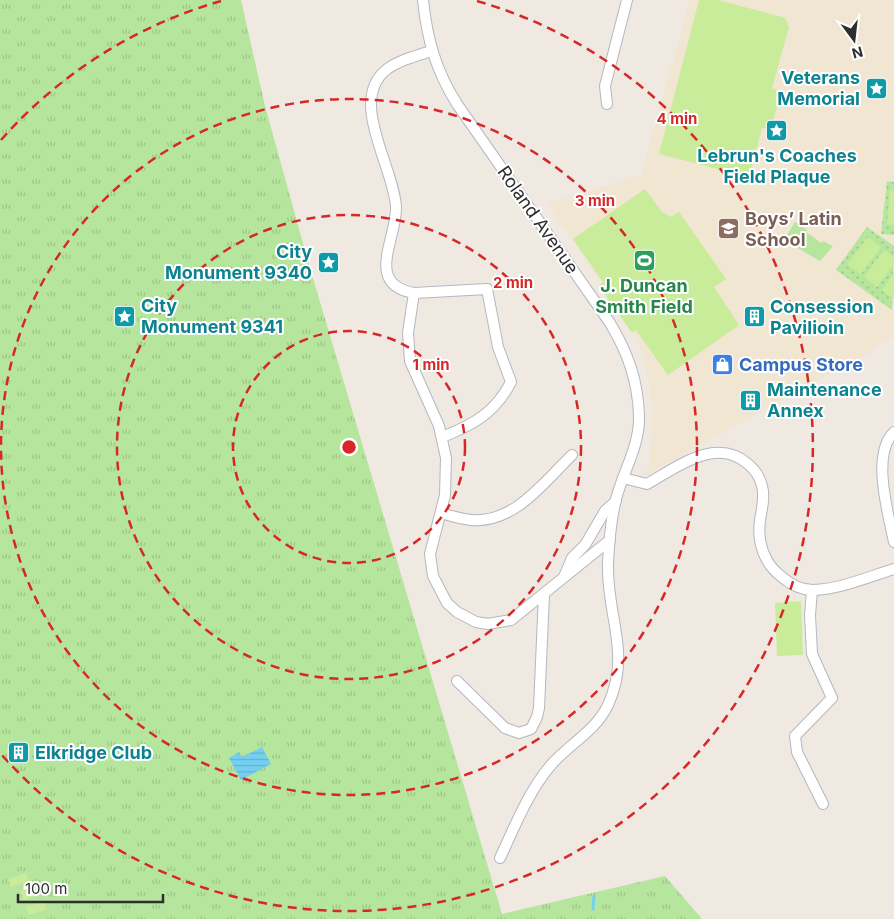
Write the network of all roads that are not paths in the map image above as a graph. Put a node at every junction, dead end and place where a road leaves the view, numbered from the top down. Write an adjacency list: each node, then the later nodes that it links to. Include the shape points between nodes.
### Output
1 (424, 0): 3 (street, Roland Avenue)
2 (627, 0): 4 (street, via 605,86)
3 (432, 51): 5 (street, via 386,70 372,91 371,113 396,206 394,231 385,266 390,280 403,291); 9 (street, Roland Avenue, via 457,104 610,323 625,350 636,383 640,418)
4 (607, 104)
5 (414, 293): 7 (street, via 408,333 410,361); 7 (street, via 487,289 498,347 510,382 495,408 482,419)
6 (894, 432): 13 (street, via 887,439 882,458)
7 (442, 437): 11 (street, via 447,476)
8 (572, 455): 11 (street, via 525,500 498,516 472,520)
9 (624, 478): 10 (street, Roland Avenue); 16 (street, via 647,484 707,454 731,454 742,459 762,486 764,500 759,532 761,548 769,564 788,582)
10 (616, 500): 12 (street); 15 (street, via 605,511 586,545 572,558)
11 (441, 513): 17 (street, via 430,564 437,586 457,612 476,622 500,623 520,614)
12 (610, 540): 15 (street); 20 (street, via 610,592 620,652 613,693 598,721 552,764 531,794)
13 (894, 542)
14 (894, 569): 16 (street, via 844,585)
15 (564, 578): 17 (street)
16 (812, 590): 19 (street, via 812,654 832,698 795,736 797,752)
17 (544, 594): 18 (street, via 538,708 531,729 519,733 505,728)
18 (456, 681)
19 (823, 804)
20 (500, 858)

